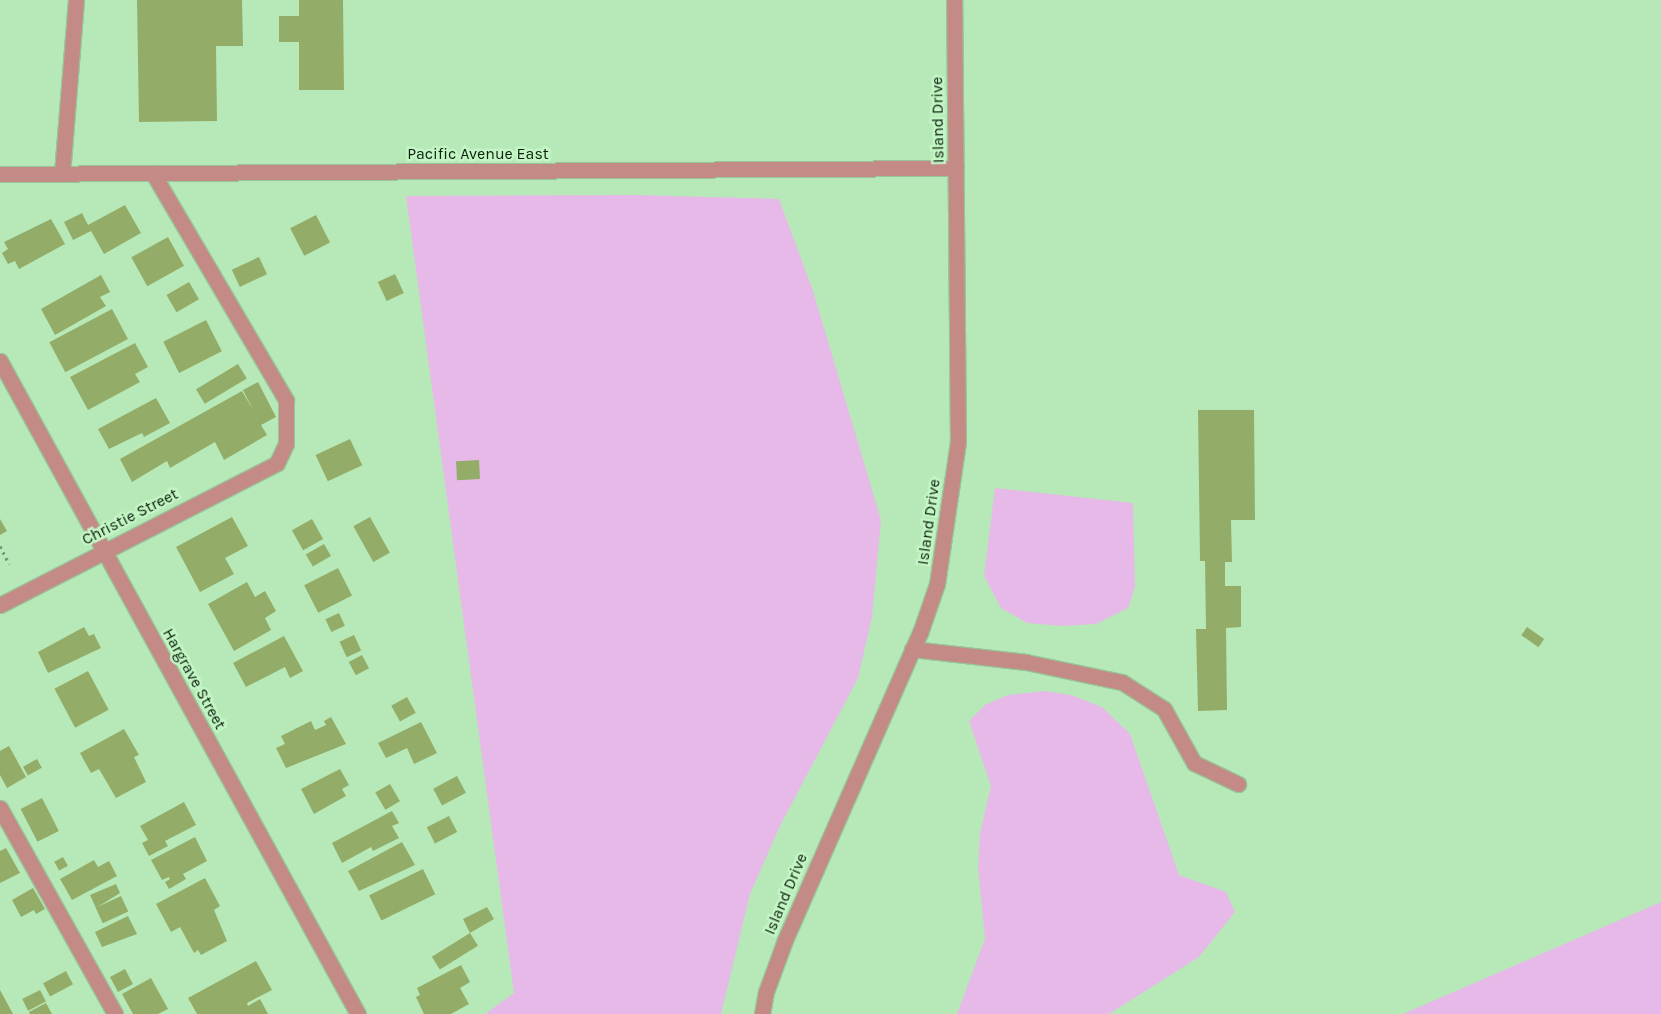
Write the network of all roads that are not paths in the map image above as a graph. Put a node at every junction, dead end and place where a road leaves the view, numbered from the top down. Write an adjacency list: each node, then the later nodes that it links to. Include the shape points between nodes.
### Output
1 (76, 0): 6 (street)
2 (954, 0): 3 (street, Island Drive)
3 (956, 168): 4 (street, Pacific Avenue East); 10 (street, Island Drive, via 958,442 937,584)
4 (153, 173): 6 (street, Pacific Avenue East); 8 (street, Christie Street, via 286,400 286,444 277,463)
5 (0, 174): 6 (street, Pacific Avenue East)
6 (62, 174)
7 (0, 361): 8 (street, Hargrave Street)
8 (103, 550): 9 (street, Christie Street); 14 (street, Hargrave Street)
9 (0, 605)
10 (912, 649): 11 (street, via 1035,663 1122,682 1164,709 1194,764); 15 (street, Island Drive, via 785,940 766,992)
11 (1238, 784)
12 (0, 808): 13 (street)
13 (115, 1014)
14 (358, 1014)
15 (762, 1014)

